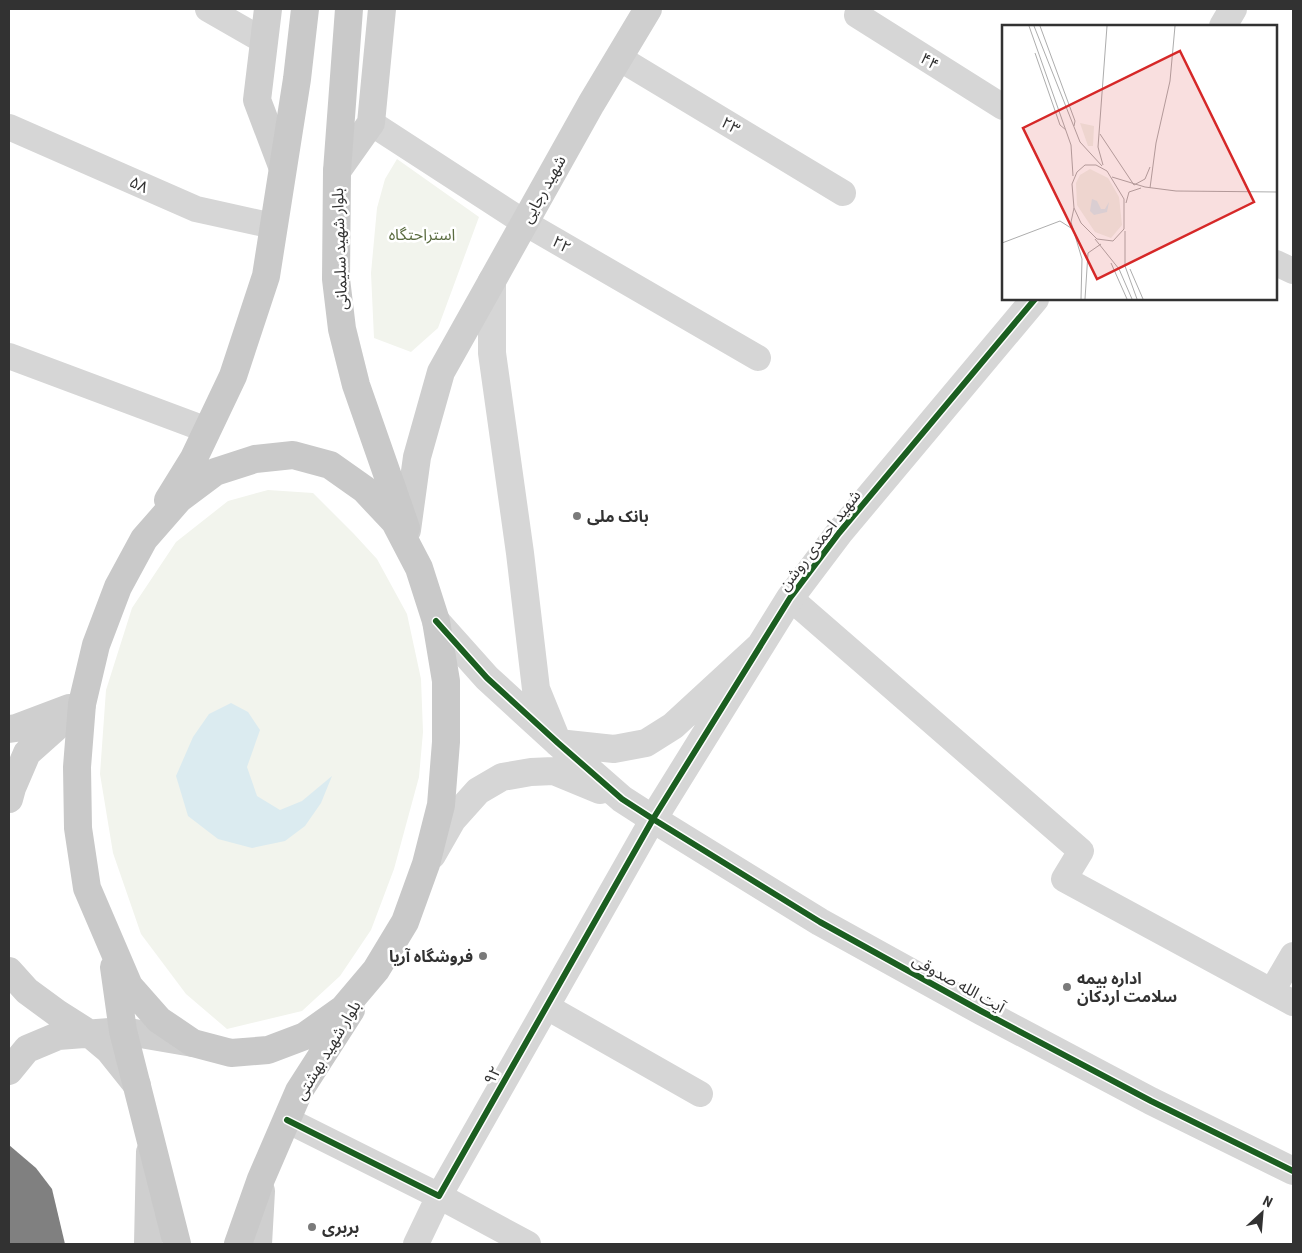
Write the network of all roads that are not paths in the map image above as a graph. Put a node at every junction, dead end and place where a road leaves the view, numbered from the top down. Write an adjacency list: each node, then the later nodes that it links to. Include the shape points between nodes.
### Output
1 (208, 9): 10 (street)
2 (268, 9): 10 (main road)
3 (305, 9): 15 (main road)
4 (349, 9): 16 (main road, بلوار شهید سلیمانی)
5 (382, 9): 13 (main road)
6 (648, 9): 11 (main road, شهید رجایی)
7 (1233, 9): 9 (street)
8 (857, 15): 12 (street, ۴۴)
9 (1224, 25)
10 (264, 41): 15 (main road, via 257,100)
11 (619, 58): 17 (street, ۲۳); 18 (main road, شهید رجایی)
12 (1002, 105)
13 (371, 123): 16 (main road); 18 (street, ۲۲)
14 (9, 127): 19 (street, ۵۸, via 196,209)
15 (282, 166): 19 (main road)
16 (337, 171): 27 (main road, بلوار شهید سلیمانی, via 336,279 342,329 356,385)
17 (843, 192)
18 (524, 223): 22 (main road, شهید رجایی); 25 (street, ۲۲)
19 (273, 226): 26 (main road, via 263,285 233,376)
20 (1277, 263): 21 (street)
21 (1293, 271)
22 (492, 280): 27 (main road, شهید رجایی, via 441,372 417,457); 35 (street, via 492,353 536,689)
23 (1034, 300): 30 (street, شهید احمدی روشن, via 839,532)
24 (9, 356): 26 (street)
25 (758, 358)
26 (207, 430): 28 (main road, via 194,458)
27 (407, 530): 29 (main road, بلوار شهید سلیمانی)
28 (144, 539): 29 (main road, via 179,499 215,472 255,459 293,456 330,465 364,489 395,522); 33 (main road, via 115,595 96,645)
29 (419, 568): 31 (main road)
30 (790, 598): 32 (street, شهید احمدی روشن); 44 (street, via 1081,851 1064,879)
31 (436, 621): 35 (street, via 486,678); 39 (main road, via 446,681 446,742 441,806)
32 (761, 645): 35 (street, via 673,726 646,743 614,749); 38 (street, شهید احمدی روشن)
33 (82, 704): 34 (main road); 36 (main road, via 27,753); 40 (main road, via 77,767 78,828 87,888)
34 (9, 729)
35 (558, 743): 37 (street)
36 (9, 799)
37 (622, 799): 38 (street, آیت الله صدوقی); 39 (street, via 554,771 502,776 478,791 452,820)
38 (653, 819): 45 (street, ۹۲); 54 (street, آیت الله صدوقی, via 820,922 981,1011 1151,1101)
39 (426, 864): 42 (main road, via 405,922)
40 (112, 946): 46 (main road); 48 (main road, via 128,986 159,1020)
41 (1293, 955): 44 (street)
42 (376, 970): 48 (main road, via 343,1009 305,1036 268,1050 231,1053); 52 (main road, بلوار شهید بهشتی, via 299,1091)
43 (9, 971): 47 (main road, via 27,991)
44 (1283, 997)
45 (547, 1007): 51 (street); 56 (street, ۹۲)
46 (123, 1031): 47 (main road); 48 (main road); 50 (main road)
47 (90, 1034): 49 (main road, via 58,1036 27,1049); 50 (main road, via 109,1050)
48 (192, 1043)
49 (9, 1071)
50 (136, 1085): 53 (main road)
51 (700, 1094)
52 (287, 1120): 55 (main road, بلوار شهید بهشتی); 56 (street)
53 (150, 1141): 57 (main road); 58 (main road)
54 (1293, 1171)
55 (261, 1179): 59 (main road, بلوار شهید بهشتی); 60 (main road)
56 (439, 1196): 61 (street, ۹۲); 62 (street)
57 (148, 1244)
58 (178, 1244)
59 (238, 1244)
60 (258, 1244)
61 (416, 1244)
62 (528, 1244)

